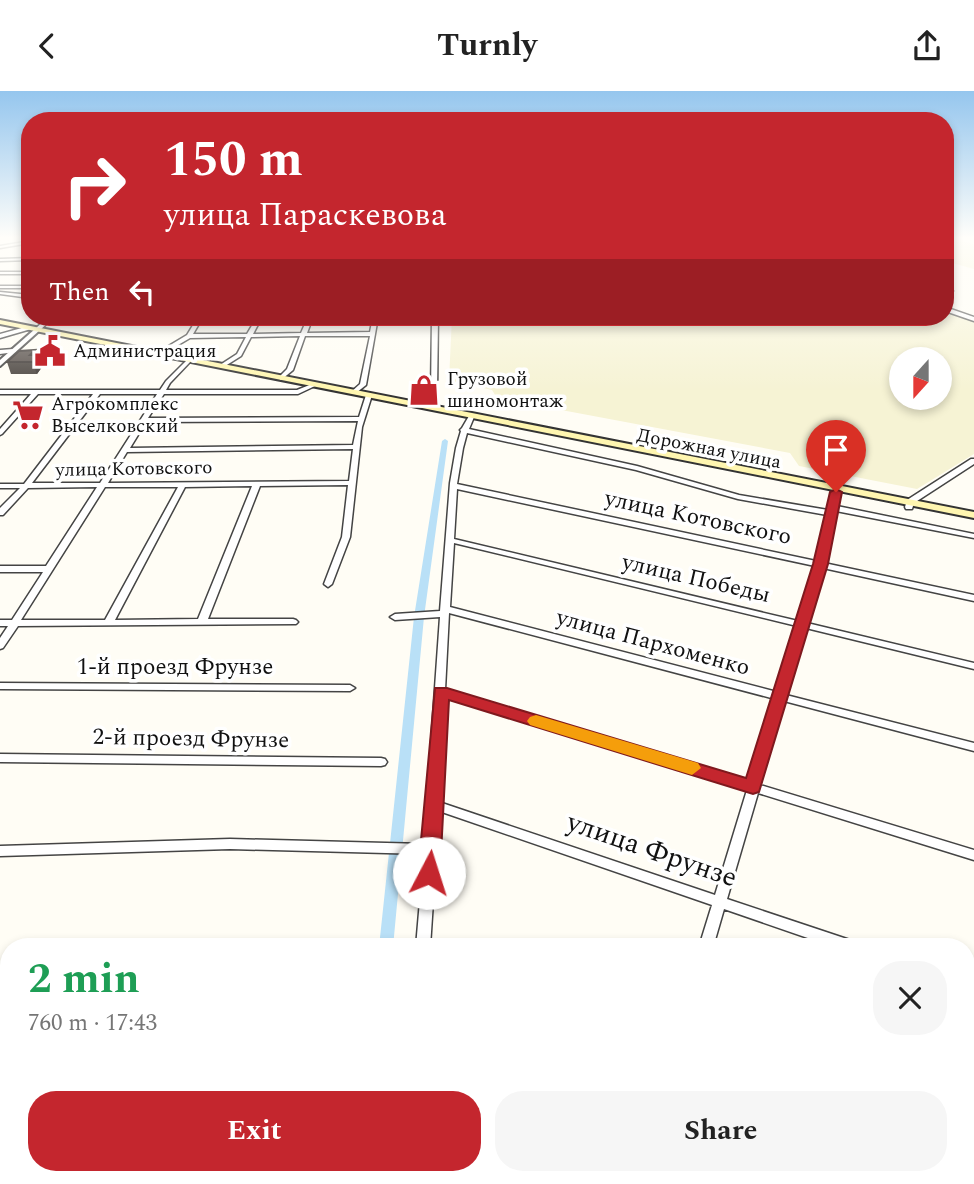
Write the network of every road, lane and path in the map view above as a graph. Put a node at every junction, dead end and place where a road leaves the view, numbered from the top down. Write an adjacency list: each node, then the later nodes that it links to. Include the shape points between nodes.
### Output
1 (0, 293): 2 (street)
2 (21, 296)
3 (954, 312): 4 (street)
4 (974, 319)
5 (0, 322): 12 (main road, Дорожная улица)
6 (39, 326): 12 (street)
7 (195, 326): 17 (street)
8 (254, 326): 15 (street)
9 (307, 326): 16 (street)
10 (374, 326): 13 (street)
11 (435, 326): 32 (street)
12 (32, 331): 14 (street); 18 (street); 20 (main road, Дорожная улица)
13 (373, 334): 16 (street); 28 (street, via 363,385)
14 (4, 335)
15 (249, 335): 16 (street); 17 (street); 23 (street, via 239,355)
16 (304, 335): 24 (street, via 290,370)
17 (189, 336): 20 (street)
18 (13, 351): 19 (street); 22 (street)
19 (0, 352)
20 (159, 354): 21 (main road, Дорожная улица)
21 (189, 360): 23 (main road, Дорожная улица); 30 (street)
22 (0, 364)
23 (222, 366): 24 (main road, Дорожная улица)
24 (281, 379): 25 (main road, Дорожная улица)
25 (314, 385): 28 (main road, Дорожная улица); 30 (street, via 298,392)
26 (0, 392): 27 (street)
27 (36, 392): 29 (street); 37 (street)
28 (354, 392): 31 (main road, Дорожная улица)
29 (97, 393): 30 (street); 46 (street)
30 (162, 393): 35 (street)
31 (369, 395): 32 (main road, Дорожная улица); 34 (street)
32 (433, 408): 33 (main road, Дорожная улица); 49 (main road, Дорожная улица)
33 (471, 417): 36 (street); 48 (main road, Дорожная улица)
34 (360, 419): 35 (street); 38 (street)
35 (146, 420): 39 (street)
36 (463, 431): 47 (street); 50 (street, via 637,468 738,497)
37 (0, 433)
38 (355, 447): 39 (street); 41 (street)
39 (127, 450): 44 (street)
40 (974, 461): 49 (street)
41 (352, 483): 43 (street, улица Котовского); 58 (street, via 346,537)
42 (183, 484): 43 (street, улица Котовского); 44 (street, улица Котовского); 62 (street)
43 (257, 484): 63 (street)
44 (103, 485): 46 (street, улица Котовского); 57 (street)
45 (0, 486): 46 (street, улица Котовского)
46 (26, 486): 51 (street)
47 (454, 486): 54 (street); 55 (street, улица Котовского)
48 (836, 492): 49 (main road, Дорожная улица); 50 (street)
49 (909, 505): 52 (main road, Дорожная улица)
50 (832, 510): 53 (street); 55 (street)
51 (0, 513)
52 (974, 517)
53 (974, 536)
54 (450, 541): 60 (street); 67 (street, улица Победы)
55 (821, 564): 59 (street, улица Котовского); 67 (street)
56 (0, 569): 57 (street)
57 (48, 569): 66 (street)
58 (328, 584)
59 (974, 598)
60 (445, 611): 61 (street, улица Пархоменко); 72 (street); 73 (street, улица Пархоменко)
61 (396, 617)
62 (109, 622): 63 (street); 66 (street)
63 (202, 622): 64 (street)
64 (293, 622)
65 (0, 623): 66 (street)
66 (15, 623): 68 (street)
67 (803, 624): 69 (street, улица Победы); 73 (street)
68 (0, 646)
69 (974, 666)
70 (0, 686): 71 (street, 1-й проезд Фрунзе)
71 (350, 688)
72 (441, 692): 77 (street); 78 (street)
73 (779, 696): 74 (street, улица Пархоменко); 77 (street)
74 (974, 747)
75 (0, 758): 76 (street, 2-й проезд Фрунзе)
76 (381, 762)
77 (753, 787): 81 (street); 82 (street)
78 (435, 805): 79 (street); 82 (street, улица Фрунзе)
79 (431, 849): 80 (street, via 230,844); 83 (street)
80 (0, 851)
81 (974, 855)
82 (719, 900): 84 (street); 85 (street, улица Фрунзе)
83 (424, 938)
84 (708, 938)
85 (827, 938)

